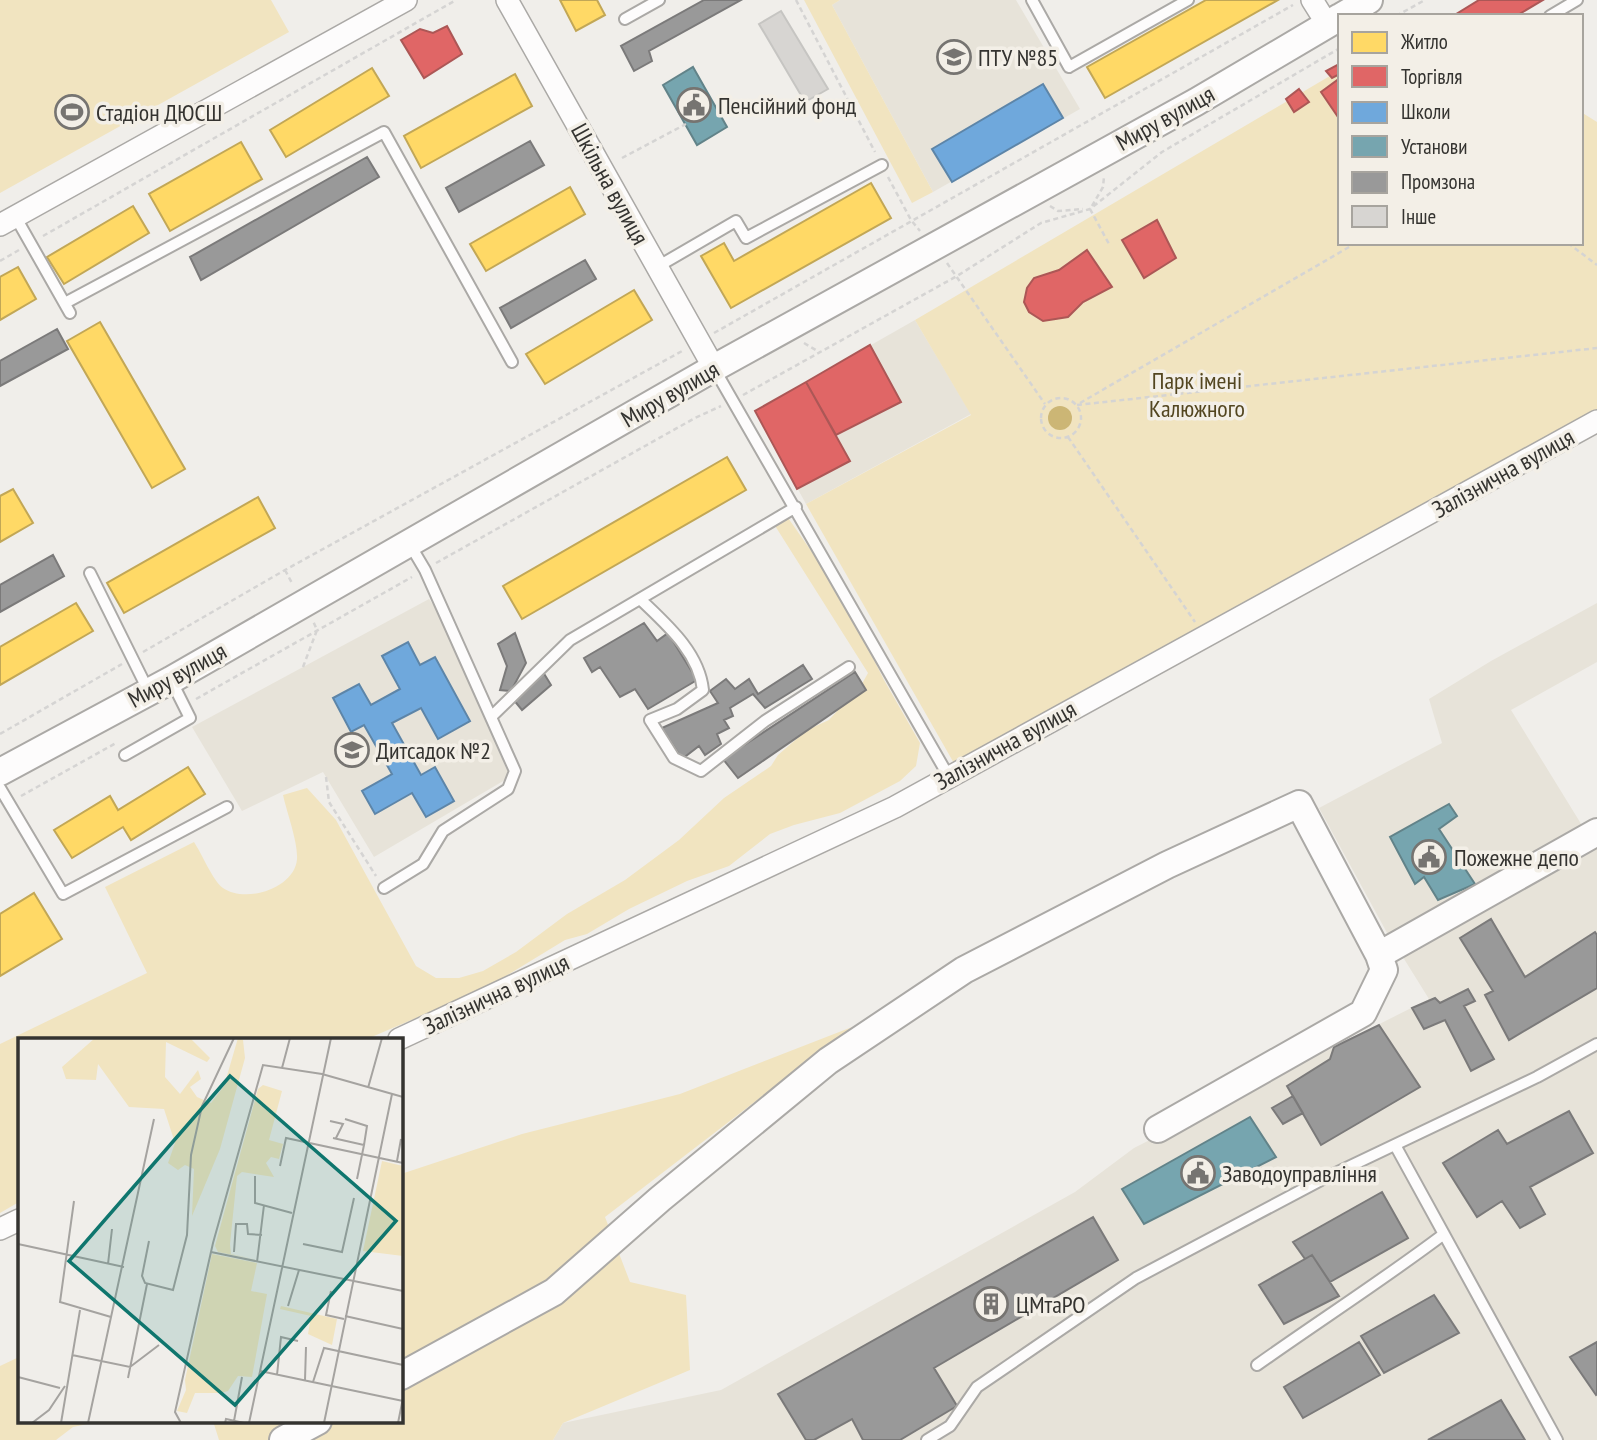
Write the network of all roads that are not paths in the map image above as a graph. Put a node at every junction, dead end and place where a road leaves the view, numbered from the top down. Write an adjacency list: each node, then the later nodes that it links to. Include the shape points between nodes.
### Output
1 (406, 0): 14 (street)
2 (507, 0): 15 (street, Шкільна вулиця)
3 (659, 0): 11 (lane)
4 (1032, 0): 5 (lane, via 1069,67)
5 (1188, 0)
6 (1369, 0): 9 (street, Миру вулиця)
7 (1577, 0): 10 (lane)
8 (1306, 1): 12 (street)
9 (1345, 14)
10 (1553, 14)
11 (625, 19)
12 (1336, 19): 17 (street, Миру вулиця, via 1184,109)
13 (882, 165): 15 (lane, via 746,238 736,221)
14 (8, 220): 16 (lane, via 31,243 68,308 384,132)
15 (657, 267): 17 (street, Шкільна вулиця)
16 (512, 362)
17 (714, 369): 19 (lane); 20 (street, Миру вулиця)
18 (1597, 421): 28 (street, Залізнична вулиця)
19 (796, 507): 22 (lane); 28 (lane)
20 (409, 543): 24 (street, Миру вулиця); 25 (lane)
21 (90, 573): 24 (lane, via 131,659)
22 (640, 599): 23 (lane, via 676,634 702,673 703,690 677,709 650,720 674,758 701,771 765,721); 25 (lane, via 570,640)
23 (849, 667)
24 (160, 686): 26 (lane, via 190,718); 27 (street, Миру вулиця)
25 (491, 718): 32 (lane, via 515,771 508,789 443,831 423,864)
26 (125, 755)
27 (0, 772)
28 (950, 776): 34 (street, Залізнична вулиця, via 895,807)
29 (0, 788): 30 (lane, via 63,894)
30 (227, 807)
31 (1597, 832): 33 (street)
32 (384, 888)
33 (1379, 955): 36 (street, via 1384,970 1363,1013); 42 (street, via 1299,804 1167,865 964,970 828,1061 554,1292)
34 (401, 1038)
35 (1597, 1044): 37 (lane)
36 (1158, 1129)
37 (1395, 1145): 40 (lane); 45 (lane, via 1136,1278 977,1387 950,1426)
38 (18, 1220): 39 (street)
39 (0, 1229)
40 (1444, 1234): 41 (lane); 46 (lane)
41 (1257, 1365)
42 (402, 1375)
43 (316, 1422): 44 (street)
44 (283, 1440)
45 (927, 1440)
46 (1557, 1440)

